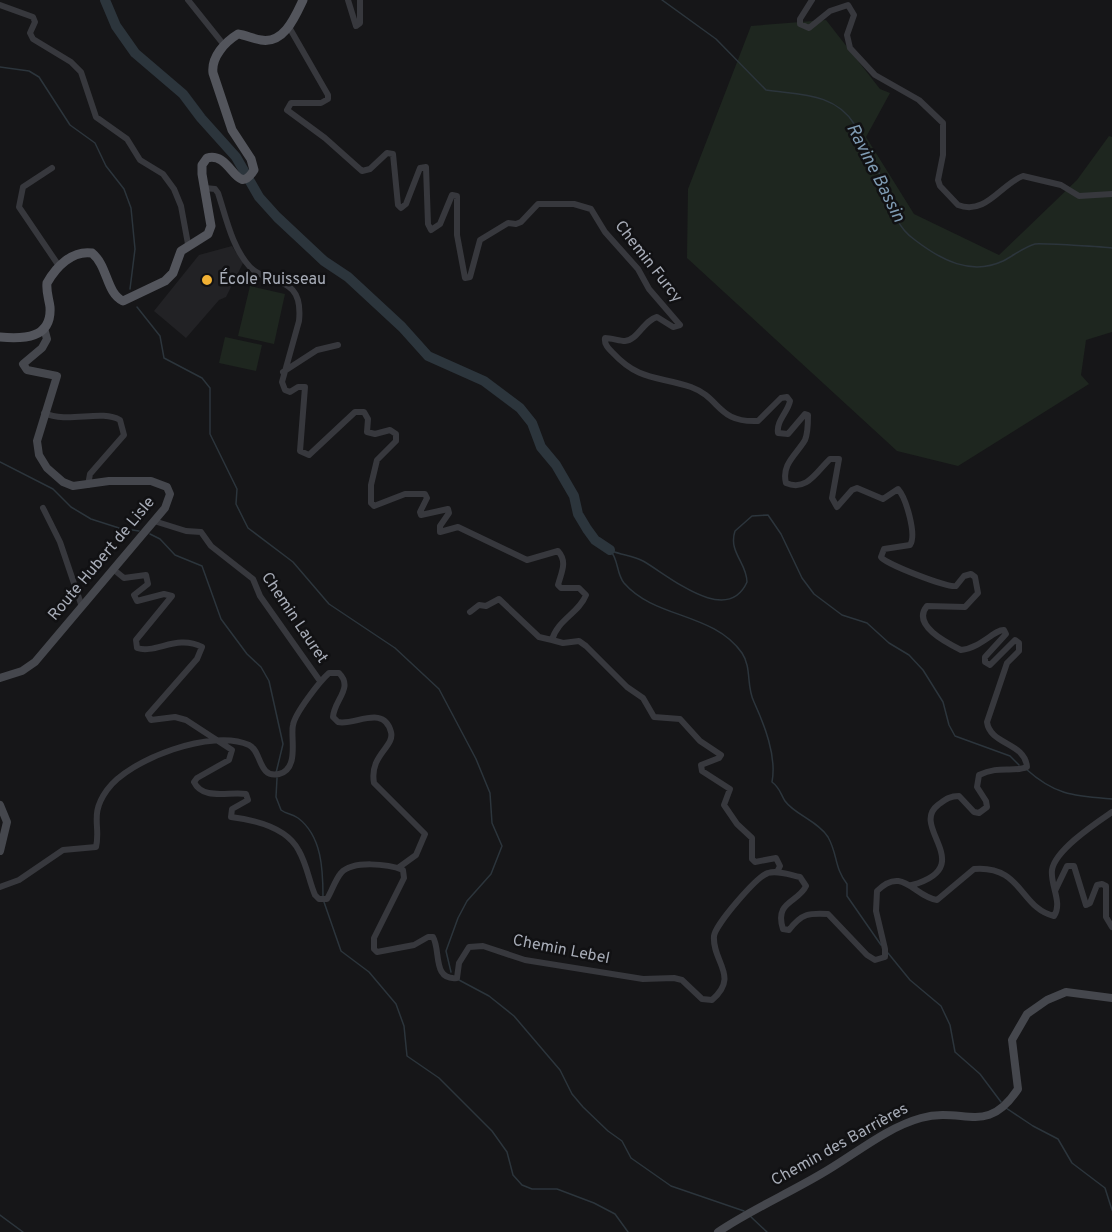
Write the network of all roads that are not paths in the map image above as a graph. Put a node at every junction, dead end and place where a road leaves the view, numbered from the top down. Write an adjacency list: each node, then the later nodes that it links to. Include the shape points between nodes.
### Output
1 (188, 0): 8 (street)
2 (303, 0): 7 (main road)
3 (348, 0): 4 (street, via 357,26)
4 (360, 0)
5 (812, 0): 11 (street, via 800,24 808,28 830,10 848,5 854,15 847,35 850,48 875,75 919,100 940,119 944,128 938,180 958,205 973,206 987,201 1023,176 1061,185 1079,196)
6 (0, 5): 12 (street, via 33,18 33,39 81,72 96,117 127,140 140,160 163,174 182,206)
7 (289, 27): 8 (main road, via 266,40 237,34); 34 (street, Chemin Furcy, via 328,99 321,103 291,103 287,110 362,171 370,169 387,153 393,154 401,208 420,168 426,166 431,230 440,224 452,195 457,195 457,235 465,278 470,277 480,240 508,223 521,222 544,202 591,209 680,325 676,328 657,317 644,323 632,339 605,338 626,367 656,380 693,387 738,421 758,421 781,398 787,397 789,409 777,427 778,433 788,434 805,414 808,421 804,440 784,475 786,483 800,486 810,482 834,457 840,464 832,498 837,507 857,488 883,499 898,489 903,494 913,541 910,545 884,549 880,557 885,562 945,587 956,586 971,574 978,593 965,606 927,606 923,611 925,625 961,650 976,648 998,630 1004,630 1006,634 985,657 990,665 1009,643 1019,643 1019,651 1007,663 987,722 994,736 1017,749 1027,767 993,769 979,775 977,787 987,807 979,813 959,796 948,797 934,808 931,826 942,850 941,867 932,877)
8 (224, 45): 10 (main road, via 212,65 213,73 232,130 253,165 251,174 241,179 236,178 222,158 207,158 202,165)
9 (52, 168): 13 (street, via 23,187 19,207)
10 (205, 188): 12 (main road, via 211,226 202,238); 17 (street, via 218,193 235,243 249,266 285,284 297,298 297,333)
11 (1112, 194)
12 (188, 244): 13 (main road, via 165,281 129,300 117,298 105,267 92,253 73,255)
13 (59, 266): 14 (main road, via 47,283 50,307)
14 (44, 328): 15 (main road, via 25,339); 18 (main road, Route Hubert de Lisle, via 47,339 42,348 23,364 27,370 57,376)
15 (0, 337)
16 (338, 345): 17 (street, via 317,350)
17 (283, 372): 25 (street, via 285,390 305,387 299,446 303,454 309,455 355,412 367,415 367,432 390,430 396,434 396,441 377,460 371,485 370,503 374,506 405,494 425,494 421,515 448,509 440,532 458,526 527,560 561,554 564,564 558,585 579,588 586,595 583,604 557,627)
18 (44, 413): 19 (main road, Route Hubert de Lisle, via 37,441 42,462 63,482); 19 (street, via 56,418 120,420 124,435 90,474)
19 (88, 485): 21 (main road, Route Hubert de Lisle, via 109,481 159,482 170,494)
20 (43, 508): 23 (street, via 60,542)
21 (154, 521): 22 (main road, Route Hubert de Lisle); 27 (street, Chemin Lauret, via 201,532 211,546 253,579 260,596)
22 (113, 569): 23 (main road, Route Hubert de Lisle); 28 (street, via 124,578 146,575 148,584 134,595 137,601 172,596 136,640 137,648 144,650 177,642 198,645 202,650 148,718 186,720)
23 (82, 607): 26 (main road, Route Hubert de Lisle, via 35,662)
24 (470, 612): 25 (street, via 499,599 539,637)
25 (552, 640): 33 (street, via 579,641 643,698 650,715 680,719 700,741 721,755 701,765 702,771 730,789 724,805 752,838 752,859 755,862 776,858 780,866)
26 (0, 678)
27 (320, 681): 28 (street, Chemin Lauret, via 293,722 295,746 284,771 268,773 247,744); 32 (street, Chemin Lauret, via 329,673 339,673 344,679 346,687 333,712 338,722 376,717 387,723 392,734 391,743 377,757 375,783 425,834 416,855)
28 (221, 741): 32 (street, via 232,750 232,757 199,776 195,785 210,794 246,794 248,800 232,809 231,817 261,822 289,839 298,848 315,895 320,899 327,899 346,869); 35 (street, via 179,747 142,763 103,797 94,821 96,847 63,850 20,880)
29 (0, 805): 31 (main road, via 7,822)
30 (1112, 812): 36 (street, via 1055,860)
31 (0, 850)
32 (398, 868): 33 (street, Chemin Lebel, via 405,875 374,938 377,952 414,945 428,937 435,940 437,964 450,979 457,978 463,953 469,947 483,946 525,960 643,979 674,978 706,1000 720,993 724,979 714,936 718,925 748,888 762,876)
33 (777, 872): 34 (street, via 800,877 806,886 786,902 783,929 789,930 807,913 828,914 875,960 885,957 876,911 877,891 891,882)
34 (912, 885): 36 (street, via 937,900 975,869 998,870 1041,910 1054,916 1058,905)
35 (0, 887)
36 (1054, 892): 37 (street, via 1067,866 1074,866 1086,904 1097,885 1106,886 1106,917)
37 (1112, 927)
38 (1112, 998): 39 (main road, Chemin des Barrières, via 1066,993 1027,1014 1012,1040 1018,1089 993,1115 933,1116 899,1127)
39 (718, 1232)

